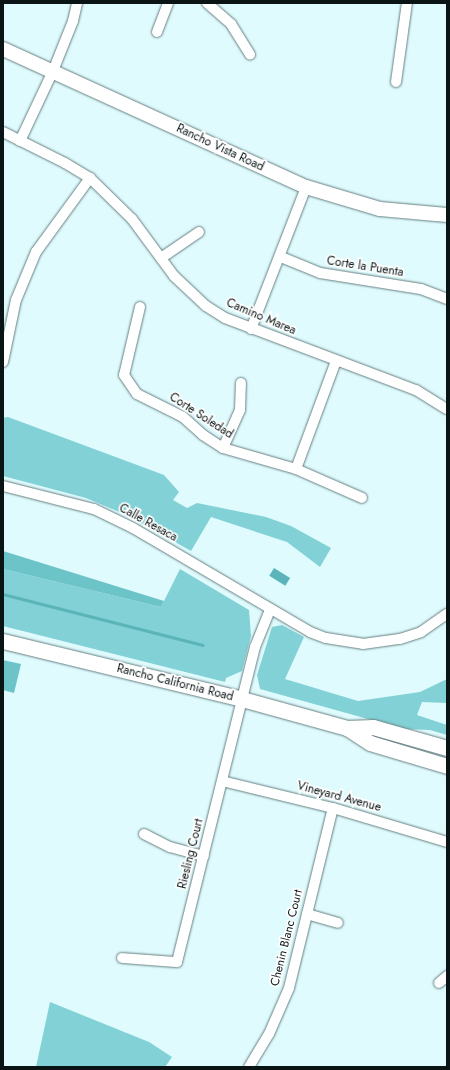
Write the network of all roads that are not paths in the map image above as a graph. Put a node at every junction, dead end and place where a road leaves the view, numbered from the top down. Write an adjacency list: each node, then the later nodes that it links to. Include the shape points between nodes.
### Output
1 (77, 3): 8 (street, via 73,21)
2 (168, 3): 5 (street)
3 (207, 3): 7 (street, via 231,24)
4 (407, 3): 9 (street)
5 (157, 32)
6 (3, 49): 8 (main road, Rancho Vista Road)
7 (250, 54)
8 (53, 71): 11 (street); 13 (main road, Rancho Vista Road)
9 (396, 82)
10 (3, 132): 11 (street, Camino Marea)
11 (20, 141): 12 (street, Camino Marea)
12 (90, 178): 17 (street, Camino Marea, via 132,219); 22 (street, via 36,252 16,300)
13 (306, 187): 14 (main road, Rancho Vista Road, via 380,209); 16 (street)
14 (447, 214)
15 (199, 232): 17 (street)
16 (281, 256): 18 (street, Corte la Puenta, via 320,273 421,289); 20 (street)
17 (161, 258): 20 (street, Camino Marea, via 174,276 206,306 225,318)
18 (447, 299)
19 (140, 306): 25 (street, Corte Soledad, via 124,375 137,394 183,417)
20 (251, 329): 21 (street, Camino Marea)
21 (336, 361): 24 (street, Camino Marea, via 416,390); 26 (street)
22 (3, 362)
23 (241, 383): 25 (street, via 240,410)
24 (447, 409)
25 (223, 448): 26 (street, Corte Soledad)
26 (296, 469): 28 (street, Corte Soledad)
27 (3, 486): 29 (street, Calle Resaca, via 94,509 133,528)
28 (362, 498)
29 (270, 610): 30 (street, via 320,636 363,644 400,640 421,632); 32 (street, Riesling Court, via 255,647)
30 (447, 614)
31 (3, 641): 32 (main road, Rancho California Road)
32 (242, 698): 33 (main road, Rancho California Road); 38 (street, Riesling Court)
33 (347, 728): 34 (main road, Rancho California Road, via 373,727); 35 (main road, Rancho California Road, via 370,743)
34 (447, 748)
35 (415, 756): 36 (main road, via 433,755); 37 (main road, Rancho California Road)
36 (447, 759)
37 (447, 766)
38 (222, 781): 39 (street, Vineyard Avenue); 42 (street, Riesling Court)
39 (333, 808): 41 (street, Vineyard Avenue); 43 (street, Chenin Blanc Court)
40 (144, 834): 42 (street, via 170,847)
41 (447, 842)
42 (204, 856): 45 (street, Riesling Court, via 177,962)
43 (307, 914): 44 (street); 48 (street, Chenin Blanc Court, via 289,988 269,1034)
44 (338, 923)
45 (122, 958)
46 (447, 976): 47 (street)
47 (439, 983)
48 (250, 1067)

